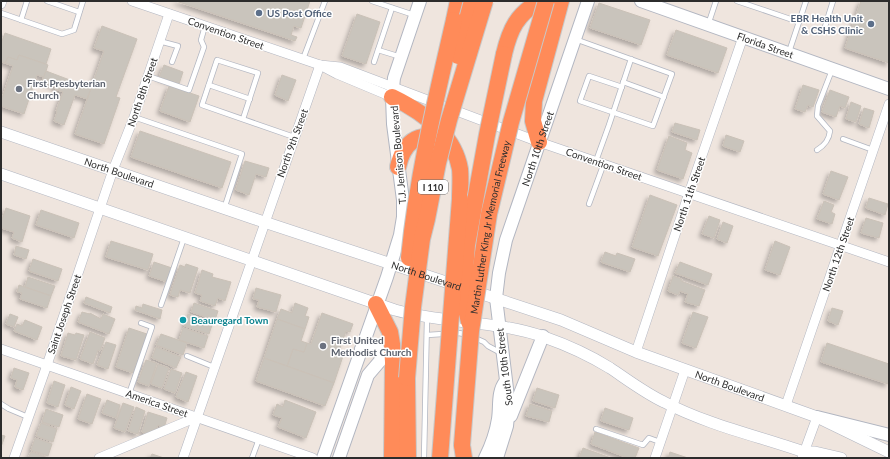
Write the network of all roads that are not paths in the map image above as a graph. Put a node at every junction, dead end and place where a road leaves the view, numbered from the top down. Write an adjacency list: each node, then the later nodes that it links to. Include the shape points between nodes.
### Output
1 (2, 1): 21 (street)
2 (27, 1): 27 (lane)
3 (46, 1): 23 (lane)
4 (83, 1): 23 (lane)
5 (132, 1): 25 (street, Convention Street)
6 (325, 1): 38 (lane)
7 (372, 1): 22 (lane)
8 (420, 1): 26 (main road, T.J. Jemison Boulevard)
9 (458, 1): 94 (highway, bridge, via 426,147 412,226 403,325)
10 (472, 1): 55 (highway, bridge, via 460,44)
11 (485, 1): 55 (highway, I 110, bridge)
12 (540, 1): 83 (highway, bridge, via 525,10 509,35 487,135 467,245 464,297)
13 (546, 1): 83 (highway, Martin Luther King Jr Memorial Freeway, bridge, via 497,178)
14 (561, 1): 59 (highway, via 534,100 533,121)
15 (588, 1): 33 (main road, North 10th Street)
16 (641, 1): 29 (main road, Florida Street)
17 (716, 1): 29 (lane)
18 (737, 1): 28 (lane)
19 (806, 1): 28 (lane)
20 (833, 1): 31 (lane)
21 (1, 4)
22 (392, 8): 26 (lane); 35 (lane)
23 (79, 12): 27 (lane, via 74,30 62,34)
24 (1, 13): 27 (lane)
25 (169, 14): 30 (street, Convention Street); 34 (street, North 8th Street)
26 (415, 15): 37 (main road, T.J. Jemison Boulevard)
27 (21, 20)
28 (799, 22): 36 (lane)
29 (708, 25): 32 (main road, Florida Street)
30 (205, 26): 38 (street, Convention Street); 44 (lane, via 201,40 204,47 189,90)
31 (824, 30)
32 (743, 37): 36 (main road, Florida Street); 67 (street, North 11th Street)
33 (575, 39): 39 (lane); 59 (main road, North 10th Street)
34 (159, 40): 40 (lane, via 178,46); 44 (street, North 8th Street)
35 (378, 50): 37 (lane); 41 (lane)
36 (788, 53): 43 (main road, Florida Street)
37 (401, 57): 48 (main road, T.J. Jemison Boulevard)
38 (303, 59): 42 (street, Convention Street)
39 (631, 59): 45 (lane); 49 (lane, via 672,74)
40 (172, 62)
41 (374, 62)
42 (320, 65): 48 (street, Convention Street, via 337,74); 57 (street, North 9th Street)
43 (832, 69): 47 (main road, Florida Street); 61 (lane, via 818,106 817,116 830,131 829,137)
44 (148, 76): 53 (street, North 8th Street)
45 (623, 84): 49 (lane); 52 (lane); 52 (lane, via 589,76 580,101)
46 (209, 85): 50 (lane); 50 (lane, via 217,60 258,73); 54 (lane, via 202,105)
47 (889, 89)
48 (392, 92): 59 (street, Convention Street); 60 (highway, via 427,118 442,132); 64 (main road, T.J. Jemison Boulevard)
49 (664, 97): 52 (lane, via 653,126)
50 (250, 99): 54 (lane)
51 (889, 104): 62 (street, North 12th Street)
52 (613, 113): 63 (lane)
53 (134, 117): 65 (street, North 8th Street); 70 (lane, via 242,154)
54 (243, 119): 57 (lane)
55 (449, 120): 94 (highway, I 110, bridge, via 422,239)
56 (1, 132): 65 (street, North Boulevard)
57 (294, 137): 71 (street, North 9th Street)
58 (843, 139): 62 (lane)
59 (539, 142): 63 (street, Convention Street); 77 (main road, North 10th Street, via 506,240)
60 (451, 146): 64 (highway, via 432,137 415,139 404,150); 123 (highway, bridge, via 460,167 461,179)
61 (817, 150)
62 (873, 150): 73 (street, North 12th Street)
63 (600, 162): 67 (street, Convention Street); 68 (lane)
64 (398, 167): 76 (main road, T.J. Jemison Boulevard, via 403,217)
65 (113, 170): 69 (street, Saint Joseph Street); 70 (street, North Boulevard)
66 (1, 174): 69 (street)
67 (689, 193): 73 (street, Convention Street); 88 (street, North 11th Street)
68 (589, 204)
69 (100, 208): 72 (street); 91 (street, Saint Joseph Street)
70 (224, 209): 71 (street, North Boulevard)
71 (264, 222): 74 (street, North 9th Street); 76 (street, North Boulevard)
72 (184, 238): 74 (street); 79 (lane)
73 (841, 245): 75 (street, Convention Street); 98 (street, North 12th Street)
74 (251, 261): 78 (street); 92 (street, North 9th Street)
75 (889, 262)
76 (391, 264): 77 (street, North Boulevard); 78 (main road, T.J. Jemison Boulevard)
77 (496, 298): 82 (main road, South 10th Street); 88 (street, North Boulevard, via 568,323)
78 (376, 304): 80 (street); 87 (main road, T.J. Jemison Boulevard); 119 (highway, via 390,332 392,344)
79 (161, 305)
80 (427, 318): 82 (street); 84 (lane)
81 (141, 322): 96 (lane, via 152,327)
82 (499, 326): 85 (street); 89 (main road, South 10th Street)
83 (471, 331): 110 (highway, Martin Luther King Jr Memorial Freeway, bridge)
84 (427, 335): 89 (lane, via 468,335); 122 (lane)
85 (543, 336): 99 (street, via 591,358 655,398); 103 (main road)
86 (1, 349): 91 (street, America Street)
87 (361, 349): 117 (main road, T.J. Jemison Boulevard); 118 (main road, via 367,346 378,348 380,361 368,375)
88 (636, 352): 93 (street, North Boulevard)
89 (503, 354): 95 (main road, South 10th Street)
90 (187, 356): 92 (lane)
91 (47, 365): 96 (street, America Street); 100 (street, Saint Joseph Street)
92 (214, 367): 101 (street, North 9th Street)
93 (685, 370): 98 (street, North Boulevard); 99 (street)
94 (407, 378): 105 (highway, I 110)
95 (507, 380): 103 (main road, South 10th Street); 124 (main road, via 500,388 498,420)
96 (129, 394): 101 (street, America Street)
97 (1, 404): 100 (lane)
98 (786, 405): 102 (street, North Boulevard)
99 (673, 406): 108 (street); 111 (street)
100 (29, 417): 112 (street, Saint Joseph Street)
101 (196, 417): 107 (street, America Street); 113 (street); 114 (street, North 9th Street)
102 (817, 417): 106 (main road); 109 (street, North Boulevard); 111 (street)
103 (507, 426): 125 (main road, South 10th Street)
104 (596, 429): 108 (lane, via 643,446 649,438)
105 (408, 433): 120 (highway, I 110); 121 (highway)
106 (889, 435)
107 (259, 439): 115 (lane); 116 (street, America Street)
108 (660, 442): 126 (street)
109 (889, 452)
110 (463, 454)
111 (803, 455): 127 (main road); 128 (street, via 815,452)
112 (14, 458)
113 (99, 458)
114 (183, 458)
115 (252, 458)
116 (313, 458)
117 (323, 458)
118 (339, 458)
119 (392, 458)
120 (408, 458)
121 (415, 458)
122 (424, 458)
123 (440, 458)
124 (485, 458)
125 (497, 458)
126 (655, 458)
127 (818, 458)
128 (841, 458)

